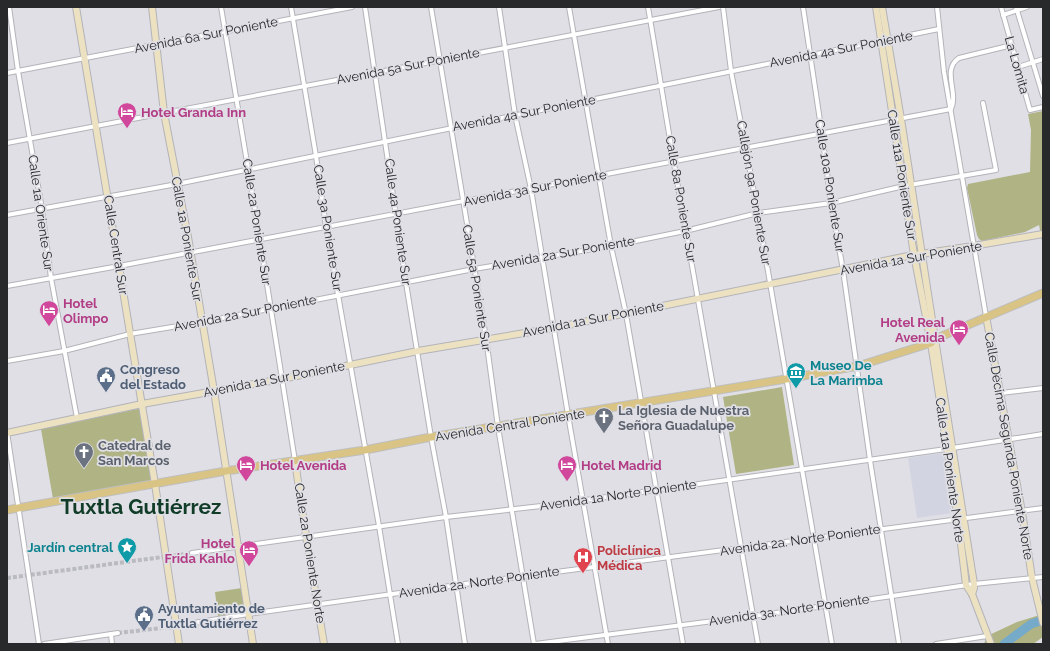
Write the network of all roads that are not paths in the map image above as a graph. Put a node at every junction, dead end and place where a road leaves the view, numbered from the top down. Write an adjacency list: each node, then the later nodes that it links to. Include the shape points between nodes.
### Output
1 (9, 7): 37 (street, Calle 1a Oriente Sur)
2 (76, 7): 32 (main road, Calle Central Sur)
3 (152, 7): 28 (main road, Calle 1a Poniente Sur)
4 (221, 7): 25 (street, Calle 2a Poniente Sur)
5 (291, 7): 22 (street, Calle 3a Poniente Sur)
6 (352, 7): 22 (street, Avenida 6a Sur Poniente)
7 (365, 7): 39 (street, Calle 4a Poniente Sur)
8 (431, 7): 34 (street, Calle 5a Poniente Sur)
9 (499, 7): 30 (street)
10 (569, 7): 26 (street)
11 (648, 7): 23 (street, Calle 8a Poniente Sur)
12 (718, 7): 23 (street, Avenida 5a Sur Poniente)
13 (723, 7): 38 (street, Callejón 9a Poniente Sur)
14 (803, 7): 31 (street, Calle 10a Poniente Sur)
15 (876, 7): 27 (main road, Calle 11a Poniente Sur)
16 (882, 7): 27 (main road, Calle 11a Poniente Sur)
17 (937, 7): 24 (street)
18 (1001, 7): 21 (street, La Lomita)
19 (1027, 7): 20 (street)
20 (1016, 9): 21 (street); 35 (street, La Lomita)
21 (1003, 16): 29 (street, La Lomita)
22 (293, 18): 25 (street, Avenida 6a Sur Poniente); 42 (street, Calle 3a Poniente Sur)
23 (650, 20): 26 (street, Avenida 5a Sur Poniente); 41 (street, Calle 8a Poniente Sur)
24 (939, 29): 27 (street, Avenida 4a Sur Poniente); 48 (street)
25 (224, 32): 28 (street, Avenida 6a Sur Poniente); 44 (street, Calle 2a Poniente Sur)
26 (574, 35): 30 (street, Avenida 5a Sur Poniente); 45 (street)
27 (884, 40): 31 (street, Avenida 4a Sur Poniente); 51 (main road, Calle 11a Poniente Sur)
28 (157, 45): 32 (street, Avenida 6a Sur Poniente); 49 (main road, Calle 1a Poniente Sur)
29 (1012, 45): 36 (street, La Lomita); 48 (street, via 959,58 953,62)
30 (505, 48): 34 (street, Avenida 5a Sur Poniente); 50 (street)
31 (811, 55): 38 (street, Avenida 4a Sur Poniente); 54 (street, Calle 10a Poniente Sur)
32 (85, 59): 37 (street, Avenida 6a Sur Poniente); 52 (main road, Calle Central Sur)
33 (1043, 59): 35 (street)
34 (440, 60): 39 (street, Avenida 5a Sur Poniente); 53 (street, Calle 5a Poniente Sur)
35 (1033, 62): 36 (street); 43 (street, La Lomita)
36 (1018, 67): 47 (street, La Lomita, via 1030,110)
37 (18, 71): 40 (street, Avenida 6a Sur Poniente); 55 (street, Calle 1a Oriente Sur)
38 (732, 71): 41 (street, Avenida 4a Sur Poniente); 58 (street, Callejón 9a Poniente Sur)
39 (376, 72): 42 (street, Avenida 5a Sur Poniente); 56 (street, Calle 4a Poniente Sur)
40 (7, 73)
41 (662, 85): 45 (street, Avenida 4a Sur Poniente); 60 (street, Calle 8a Poniente Sur)
42 (304, 86): 44 (street, Avenida 5a Sur Poniente); 59 (street, Calle 3a Poniente Sur)
43 (1043, 96)
44 (236, 99): 49 (street, Avenida 5a Sur Poniente); 61 (street, Calle 2a Poniente Sur)
45 (585, 101): 50 (street, Avenida 4a Sur Poniente); 62 (street)
46 (983, 103): 63 (street, Avenida 2a Sur Poniente, via 996,170)
47 (1043, 107)
48 (951, 109): 51 (street, Avenida 3a Sur Poniente); 63 (street)
49 (164, 112): 52 (street, Avenida 5a Sur Poniente); 64 (main road, Calle 1a Poniente Sur)
50 (515, 115): 53 (street, Avenida 4a Sur Poniente); 66 (street)
51 (898, 119): 54 (street, Avenida 3a Sur Poniente); 65 (main road, Calle 11a Poniente Sur)
52 (97, 125): 55 (street, Avenida 5a Sur Poniente); 67 (main road, Calle Central Sur)
53 (452, 128): 56 (street, Avenida 4a Sur Poniente); 68 (street, Calle 5a Poniente Sur)
54 (822, 134): 58 (street, Avenida 3a Sur Poniente); 69 (street, Calle 10a Poniente Sur)
55 (30, 139): 57 (street, Avenida 5a Sur Poniente); 70 (street, Calle 1a Oriente Sur)
56 (386, 141): 59 (street, Avenida 4a Sur Poniente); 72 (street, Calle 4a Poniente Sur)
57 (7, 144)
58 (746, 148): 60 (street, Avenida 3a Sur Poniente); 71 (street, Callejón 9a Poniente Sur)
59 (316, 156): 61 (street, Avenida 4a Sur Poniente); 74 (street, Calle 3a Poniente Sur)
60 (674, 162): 62 (street, Avenida 3a Sur Poniente); 75 (street, Calle 8a Poniente Sur)
61 (248, 169): 64 (street, Avenida 4a Sur Poniente); 77 (street, Calle 2a Poniente Sur)
62 (598, 176): 66 (street, Avenida 3a Sur Poniente); 78 (street)
63 (963, 176): 65 (street, Avenida 2a Sur Poniente); 79 (street)
64 (177, 184): 67 (street, Avenida 4a Sur Poniente); 80 (main road, Calle 1a Poniente Sur)
65 (907, 185): 69 (street, Avenida 2a Sur Poniente); 81 (main road, Calle 11a Poniente Sur); 82 (main road, Calle 11a Poniente Sur)
66 (531, 189): 68 (street, Avenida 3a Sur Poniente); 83 (street)
67 (109, 196): 70 (street, Avenida 4a Sur Poniente); 84 (main road, Calle Central Sur)
68 (464, 201): 72 (street, Avenida 3a Sur Poniente); 85 (street, Calle 5a Poniente Sur)
69 (831, 203): 71 (street, Avenida 2a Sur Poniente); 86 (street, Calle 10a Poniente Sur)
70 (42, 209): 73 (street, Avenida 4a Sur Poniente); 87 (street, Calle 1a Oriente Sur)
71 (758, 213): 75 (street, Avenida 2a Sur Poniente); 89 (street, Callejón 9a Poniente Sur)
72 (397, 214): 74 (street, Avenida 3a Sur Poniente); 88 (street, Calle 4a Poniente Sur)
73 (7, 215)
74 (326, 227): 77 (street, Avenida 3a Sur Poniente); 92 (street, Calle 3a Poniente Sur)
75 (685, 231): 78 (street, Avenida 2a Sur Poniente); 94 (street, Calle 8a Poniente Sur)
76 (1043, 234): 79 (main road, Avenida 1a Sur Poniente)
77 (260, 240): 80 (street, Avenida 3a Sur Poniente); 95 (street, Calle 2a Poniente Sur)
78 (611, 246): 83 (street, Avenida 2a Sur Poniente); 96 (street)
79 (973, 246): 81 (main road, Avenida 1a Sur Poniente); 97 (street)
80 (190, 253): 84 (street, Avenida 3a Sur Poniente); 98 (main road, Calle 1a Poniente Sur)
81 (921, 253): 82 (main road, Avenida 1a Sur Poniente); 93 (main road, Calle 11a Poniente Sur)
82 (914, 255): 86 (main road, Avenida 1a Sur Poniente); 93 (main road, Calle 11a Poniente Sur)
83 (543, 257): 85 (street, Avenida 2a Sur Poniente); 99 (street)
84 (119, 266): 87 (street, Avenida 3a Sur Poniente); 100 (main road, Calle Central Sur)
85 (474, 269): 88 (street, Avenida 2a Sur Poniente); 101 (street, Calle 5a Poniente Sur)
86 (843, 270): 89 (main road, Avenida 1a Sur Poniente); 107 (street, Calle 10a Poniente Sur)
87 (51, 278): 90 (street, Avenida 3a Sur Poniente); 103 (street, Calle 1a Oriente Sur)
88 (406, 283): 92 (street, Avenida 2a Sur Poniente); 104 (street, Calle 4a Poniente Sur)
89 (770, 284): 94 (main road, Avenida 1a Sur Poniente); 109 (street, Callejón 9a Poniente Sur)
90 (7, 286)
91 (1043, 293): 97 (main road, Avenida Central Poniente)
92 (339, 295): 95 (street, Avenida 2a Sur Poniente); 106 (street, Calle 3a Poniente Sur)
93 (925, 298): 102 (main road, Calle 11a Poniente Sur)
94 (699, 299): 96 (main road, Avenida 1a Sur Poniente); 112 (street, Calle 8a Poniente Sur)
95 (271, 309): 98 (street, Avenida 2a Sur Poniente); 108 (street, Calle 2a Poniente Sur)
96 (626, 314): 99 (main road, Avenida 1a Sur Poniente); 115 (street)
97 (986, 316): 102 (main road, Avenida Central Poniente); 113 (main road, Calle Décima Segunda Poniente Norte)
98 (202, 322): 100 (street, Avenida 2a Sur Poniente); 111 (main road, Calle 1a Poniente Sur)
99 (554, 328): 101 (main road, Avenida 1a Sur Poniente); 116 (street)
100 (130, 334): 103 (street, Avenida 2a Sur Poniente); 114 (main road, Calle Central Sur)
101 (486, 338): 104 (main road, Avenida 1a Sur Poniente); 118 (street, Calle 5a Poniente Sur)
102 (933, 341): 107 (main road, Avenida Central Poniente); 123 (main road, Calle 11a Poniente Norte)
103 (64, 351): 105 (street, Avenida 2a Sur Poniente); 117 (street, Calle 1a Oriente Sur)
104 (418, 351): 106 (main road, Avenida 1a Sur Poniente); 121 (street, Calle 4a Poniente Sur)
105 (7, 361)
106 (351, 365): 108 (main road, Avenida 1a Sur Poniente); 124 (street, Calle 3a Poniente Sur)
107 (858, 366): 109 (main road, Avenida Central Poniente); 125 (street, Calle 10a Poniente Sur)
108 (282, 379): 111 (main road, Avenida 1a Sur Poniente); 126 (street, Calle 2a Poniente Sur)
109 (786, 379): 112 (main road, Avenida Central Poniente); 127 (street, Callejón 9a Poniente Sur)
110 (1043, 388): 113 (street)
111 (214, 391): 114 (main road, Avenida 1a Sur Poniente); 128 (main road, Calle 1a Poniente Sur)
112 (714, 392): 115 (main road, Avenida Central Poniente); 129 (street, Calle 8a Poniente Sur)
113 (1000, 394): 122 (main road, Calle Décima Segunda Poniente Norte)
114 (142, 404): 117 (main road, Avenida 1a Sur Poniente); 130 (main road, Calle Central Sur)
115 (641, 404): 116 (main road, Avenida Central Poniente); 131 (street)
116 (568, 415): 118 (main road, Avenida Central Poniente); 132 (street)
117 (77, 418): 119 (main road, Avenida 1a Sur Poniente)
118 (498, 427): 121 (main road, Avenida Central Poniente); 136 (street, Calle 5a Poniente Sur)
119 (7, 432): 133 (street)
120 (1043, 434): 122 (street, Avenida 1a Norte Poniente)
121 (431, 437): 124 (main road, Avenida Central Poniente); 138 (street, Calle 4a Poniente Sur)
122 (1009, 438): 123 (street, Avenida 1a Norte Poniente); 137 (main road, Calle Décima Segunda Poniente Norte)
123 (949, 448): 125 (street, Avenida 1a Norte Poniente); 139 (main road, Calle 11a Poniente Norte)
124 (365, 450): 126 (main road, Avenida Central Poniente); 140 (street, Calle 3a Poniente Sur)
125 (870, 460): 127 (street, Avenida 1a Norte Poniente); 141 (street, Calle 10a Poniente Sur)
126 (295, 461): 128 (main road, Avenida Central Poniente); 142 (main road, Calle 2a Poniente Norte)
127 (801, 468): 129 (street, Avenida 1a Norte Poniente); 143 (street, Callejón 9a Poniente Sur)
128 (226, 471): 130 (main road, Avenida Central Poniente); 144 (main road, Calle 1a Poniente Sur)
129 (729, 479): 131 (street, Avenida 1a Norte Poniente); 145 (street, Calle 8a Poniente Sur)
130 (155, 484): 133 (main road, Avenida Central Poniente); 164 (main road, Calle Central Sur)
131 (656, 489): 132 (street, Avenida 1a Norte Poniente); 147 (street)
132 (583, 500): 136 (street, Avenida 1a Norte Poniente); 148 (street)
133 (19, 508): 135 (main road, Avenida Central Poniente); 169 (street)
134 (1043, 508): 137 (street, Avenida 2a. Norte Poniente)
135 (7, 510)
136 (512, 510): 138 (street, Avenida 1a Norte Poniente); 149 (street, Calle 5a Poniente Sur)
137 (1022, 512): 139 (street, Avenida 2a. Norte Poniente); 151 (main road, Calle Décima Segunda Poniente Norte)
138 (446, 517): 140 (street, Avenida 1a Norte Poniente); 153 (street, Calle 4a Poniente Sur)
139 (961, 518): 141 (street, Avenida 2a. Norte Poniente); 152 (main road, Calle 11a Poniente Norte); 154 (main road, Calle 11a Poniente Norte)
140 (380, 526): 142 (street, Avenida 1a Norte Poniente); 155 (street, Calle 3a Poniente Sur)
141 (881, 529): 143 (street, Avenida 2a. Norte Poniente); 157 (street, Calle 10a Poniente Sur)
142 (306, 536): 144 (street, Avenida 1a Norte Poniente); 158 (main road, Calle 2a Poniente Norte)
143 (813, 538): 145 (street, Avenida 2a. Norte Poniente); 159 (street, Callejón 9a Poniente Sur)
144 (238, 546): 146 (street, Avenida 1a Norte Poniente); 160 (main road, Calle 1a Poniente Sur)
145 (741, 548): 147 (street, Avenida 2a. Norte Poniente); 161 (street, Calle 8a Poniente Sur)
146 (192, 553)
147 (667, 558): 148 (street, Avenida 2a. Norte Poniente); 163 (street)
148 (595, 567): 149 (street, Avenida 2a. Norte Poniente); 167 (street)
149 (523, 576): 153 (street, Avenida 2a. Norte Poniente); 177 (street, Calle 5a Poniente Sur)
150 (1043, 577): 151 (street, Avenida 3a. Norte Poniente)
151 (1032, 578): 152 (street, Avenida 3a. Norte Poniente); 162 (main road, Calle Décima Segunda Poniente Norte)
152 (974, 584): 154 (street, Avenida 3a. Norte Poniente); 156 (main road, Calle 11a Poniente Norte)
153 (457, 585): 155 (street, Avenida 2a. Norte Poniente); 176 (street, Calle 4a Poniente Sur)
154 (966, 586): 156 (main road); 157 (street, Avenida 3a. Norte Poniente)
155 (391, 594): 158 (street, Avenida 2a. Norte Poniente); 175 (street, Calle 3a Poniente Sur)
156 (972, 594): 168 (main road)
157 (892, 597): 159 (street, Avenida 3a. Norte Poniente); 182 (street, Calle 10a Poniente Sur)
158 (317, 605): 160 (street, Avenida 2a. Norte Poniente); 174 (main road, Calle 2a Poniente Norte)
159 (825, 606): 161 (street, Avenida 3a. Norte Poniente); 181 (street, Callejón 9a Poniente Sur)
160 (248, 614): 164 (street, Avenida 2a. Norte Poniente); 173 (main road, Calle 1a Poniente Sur)
161 (753, 615): 163 (street, Avenida 3a. Norte Poniente); 180 (street, Calle 8a Poniente Sur)
162 (1042, 620)
163 (680, 625): 167 (street, Avenida 3a. Norte Poniente); 179 (street)
164 (173, 627): 172 (main road, Calle Central Sur)
165 (118, 633): 166 (street)
166 (111, 634): 170 (street); 171 (street)
167 (607, 635): 177 (street, Avenida 3a. Norte Poniente); 178 (street)
168 (987, 636): 183 (street); 184 (main road)
169 (39, 644)
170 (44, 644)
171 (112, 644)
172 (179, 644)
173 (253, 644)
174 (324, 644)
175 (398, 644)
176 (465, 644)
177 (535, 644)
178 (608, 644)
179 (683, 644)
180 (758, 644)
181 (832, 644)
182 (899, 644)
183 (936, 644)
184 (991, 644)

